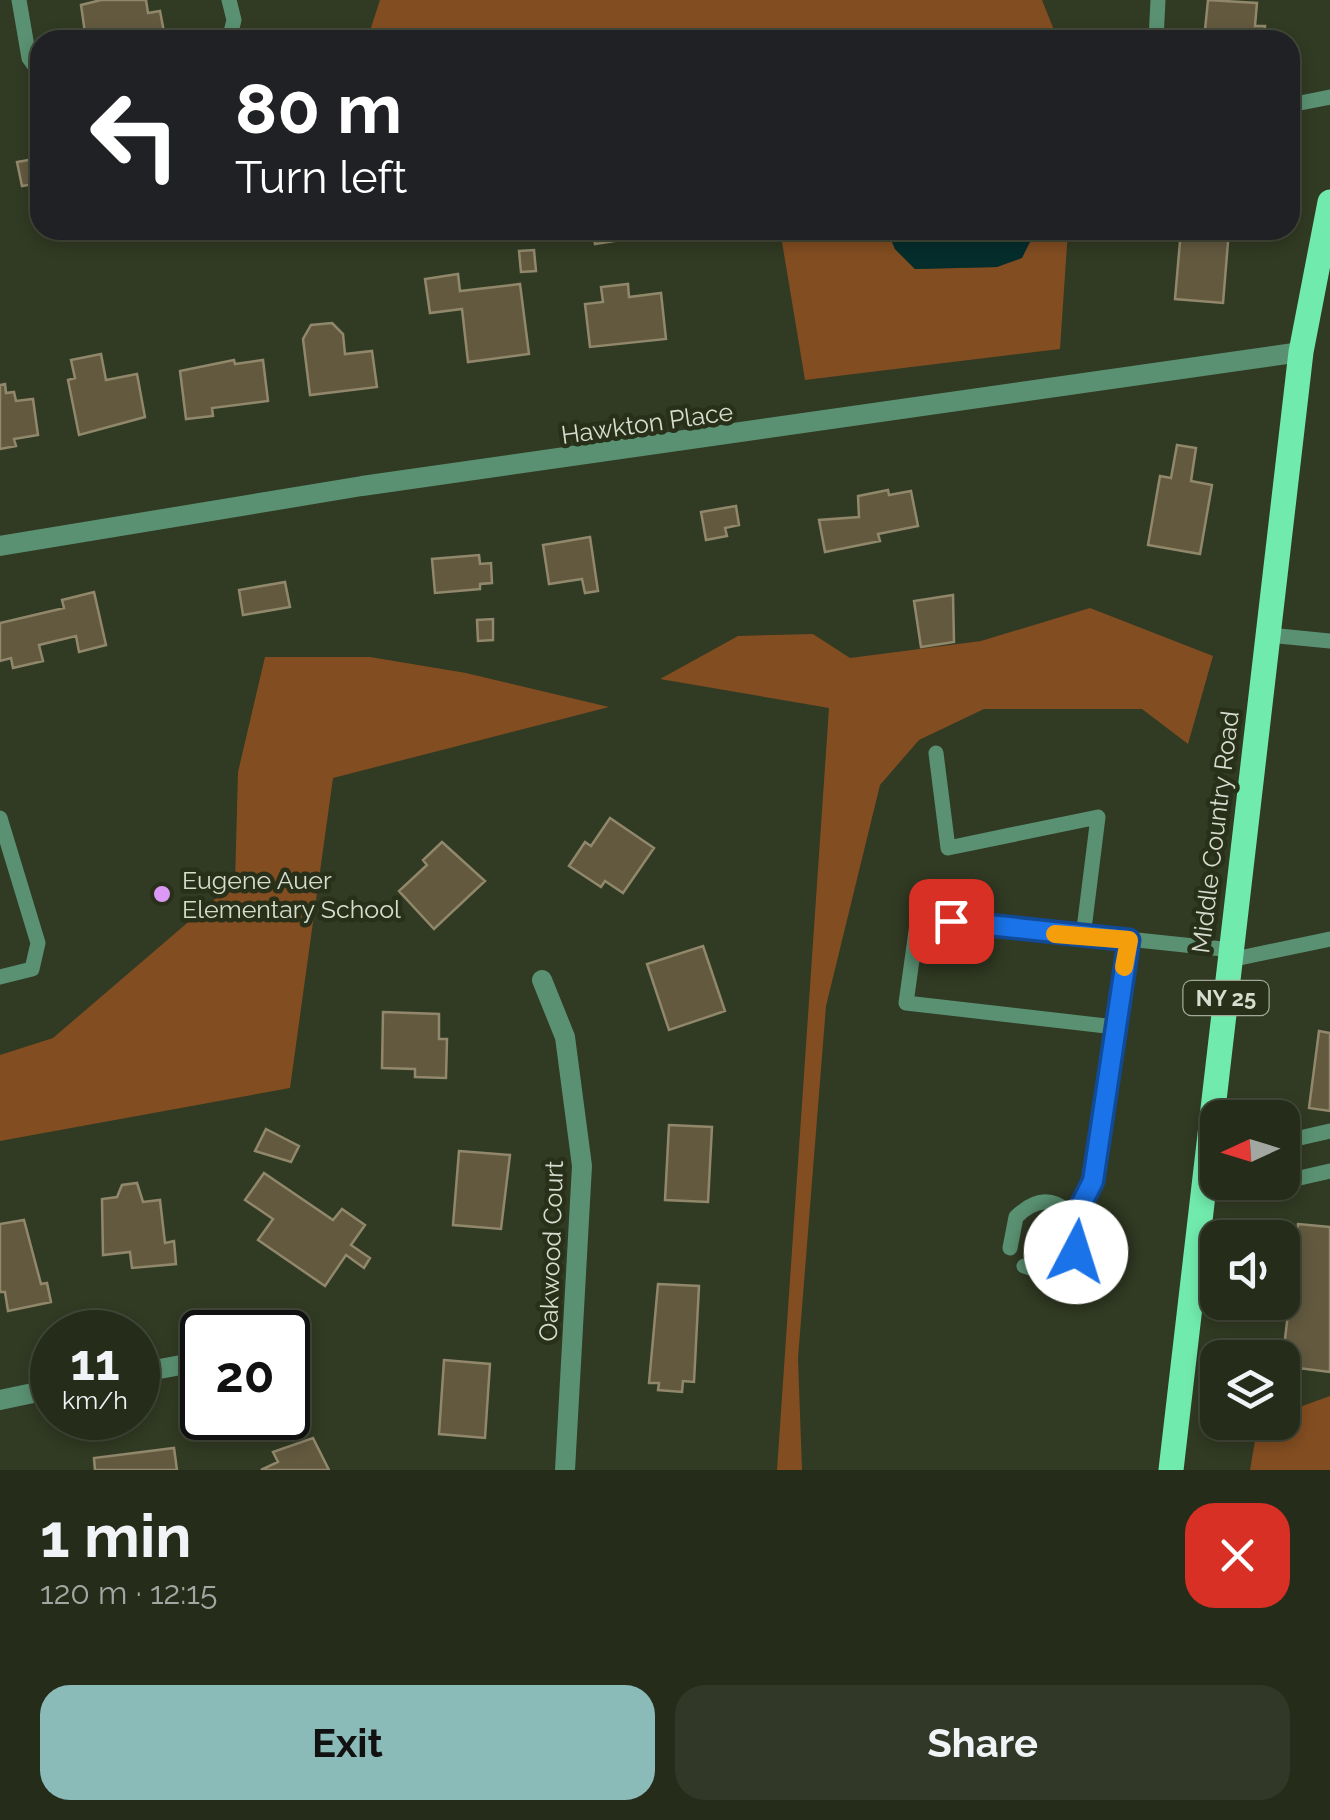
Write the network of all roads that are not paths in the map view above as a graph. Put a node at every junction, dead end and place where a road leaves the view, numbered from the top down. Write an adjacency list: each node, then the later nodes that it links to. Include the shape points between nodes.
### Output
1 (19, 0): 6 (lane)
2 (229, 0): 4 (lane)
3 (1158, 0): 5 (lane)
4 (232, 30)
5 (1156, 30)
6 (30, 59)
7 (1330, 97): 8 (lane)
8 (1300, 103)
9 (1330, 202): 10 (main road, Middle Country Road / NY 25)
10 (1327, 238): 11 (main road, Middle Country Road / NY 25)
11 (1302, 352): 12 (street, Hawkton Place, via 362,486); 13 (main road, Middle Country Road / NY 25)
12 (0, 546)
13 (1268, 635): 14 (lane); 20 (main road, Middle Country Road / NY 25)
14 (1330, 641)
15 (936, 753): 17 (lane, via 948,848 1098,818)
16 (0, 818): 21 (lane, via 38,942 32,969)
17 (1084, 937): 19 (lane); 23 (lane, via 918,917 906,1003)
18 (1330, 938): 20 (lane)
19 (1129, 940): 20 (lane); 23 (lane)
20 (1231, 955): 24 (main road, Middle Country Road / NY 25)
21 (0, 977)
22 (542, 980): 35 (street, Oakwood Court, via 565,1037 582,1166)
23 (1115, 1027): 30 (lane, via 1093,1181)
24 (1217, 1100)
25 (1330, 1132): 26 (lane)
26 (1300, 1138)
27 (1330, 1172): 28 (lane)
28 (1300, 1178)
29 (1208, 1200): 36 (main road, Middle Country Road / NY 25)
30 (1074, 1219): 31 (lane, via 1056,1205 1034,1204 1016,1217); 32 (lane, via 1080,1242 1070,1262 1051,1272)
31 (1010, 1248)
32 (1024, 1266)
33 (30, 1394): 34 (street)
34 (0, 1400)
35 (565, 1470)
36 (1171, 1470)

